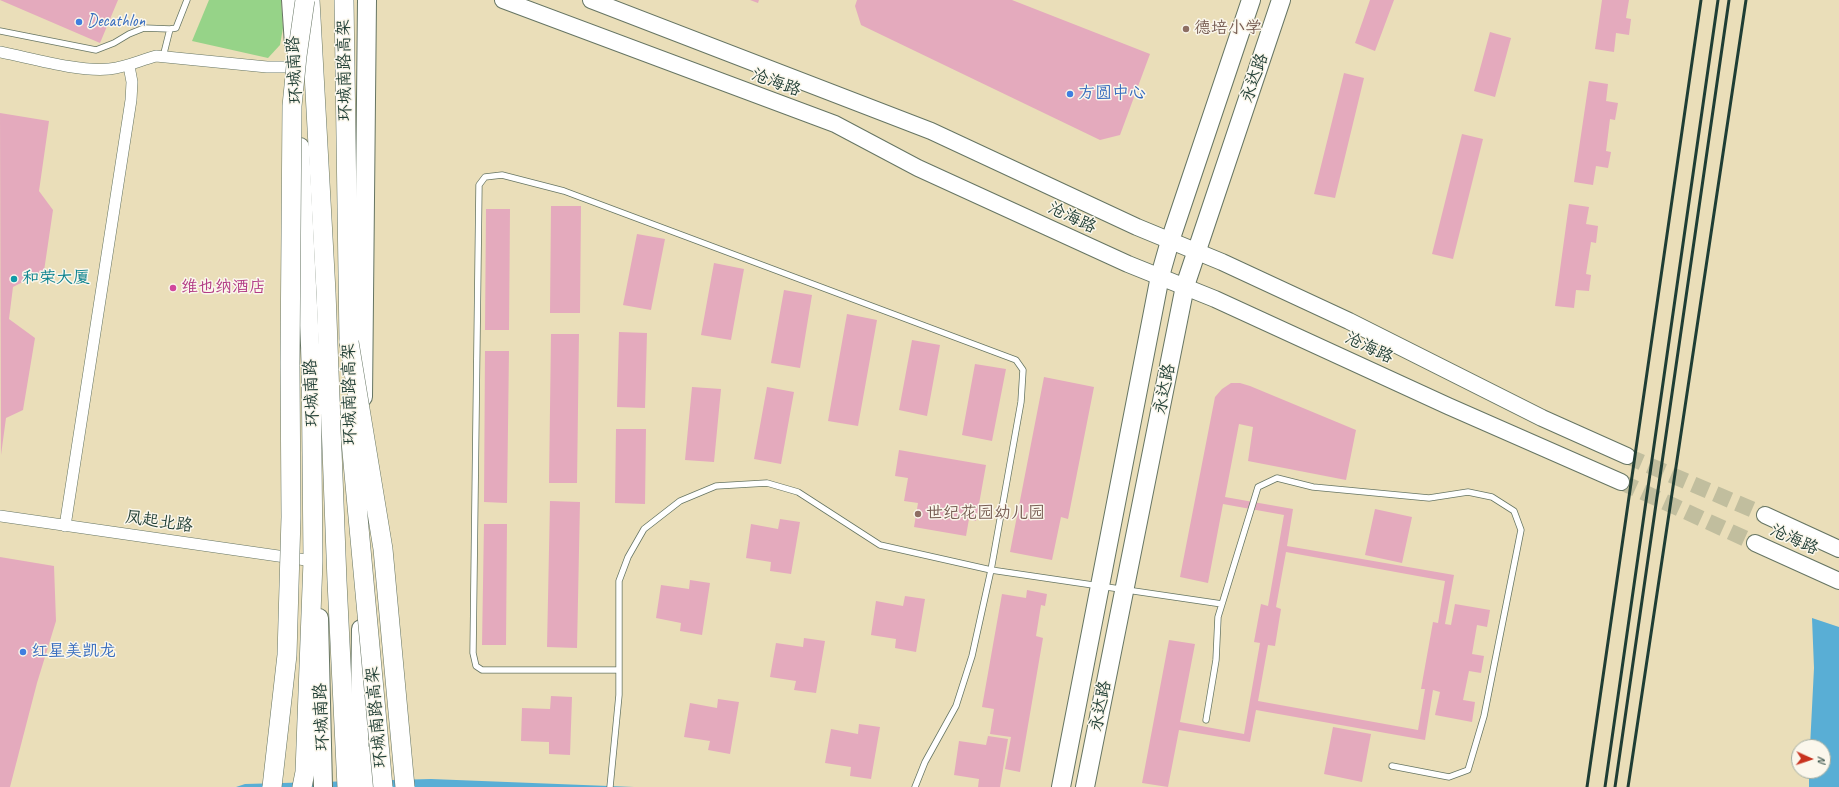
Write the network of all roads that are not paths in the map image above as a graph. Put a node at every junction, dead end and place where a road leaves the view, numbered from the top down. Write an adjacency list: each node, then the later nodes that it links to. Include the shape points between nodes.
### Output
1 (187, 0): 11 (lane, via 176,28)
2 (291, 0): 16 (main road, 环城南路)
3 (305, 0): 41 (highway, bridge, via 292,106 291,517 287,655)
4 (310, 0): 42 (highway, 环城南路高架, via 326,292 336,581)
5 (344, 0): 21 (highway, 环城南路高架)
6 (367, 0): 21 (main road)
7 (503, 0): 19 (main road, 沧海路, via 835,124 918,168 1128,264)
8 (591, 0): 17 (main road, 沧海路, via 931,131)
9 (1251, 0): 17 (main road, 永达路)
10 (1281, 0): 18 (main road, 永达路)
11 (170, 29): 12 (lane, via 144,28 96,50); 14 (lane)
12 (0, 31)
13 (0, 52): 15 (street, via 90,70)
14 (163, 57): 15 (street, via 156,56); 16 (street)
15 (129, 66): 27 (street, via 132,82 131,100)
16 (295, 68): 22 (main road, 环城南路)
17 (1170, 241): 18 (main road, 沧海路); 19 (main road, 永达路)
18 (1196, 252): 20 (main road, 永达路); 23 (main road, 沧海路, via 1349,321 1542,418)
19 (1160, 276): 20 (main road, 沧海路); 33 (main road, 永达路)
20 (1185, 286): 24 (main road, 沧海路); 34 (main road, 永达路)
21 (356, 340): 39 (main road); 45 (highway, 环城南路高架, bridge, via 351,441); 46 (highway, bridge, via 383,550)
22 (311, 350): 30 (highway); 40 (main road, 环城南路)
23 (1627, 456)
24 (1621, 482)
25 (1765, 515): 29 (main road, 沧海路)
26 (0, 516): 27 (street, 凤起北路)
27 (65, 526): 30 (street, 凤起北路)
28 (1754, 543): 32 (main road, 沧海路)
29 (1839, 549)
30 (313, 561): 40 (highway)
31 (991, 570): 33 (lane); 36 (lane, via 880,545 798,492 767,483 716,486 680,501 644,529 628,558 619,581); 36 (lane, via 1022,402 1023,370 1016,360 564,191 502,175 485,177 479,185 473,653 476,666 482,670); 48 (lane, via 972,656 956,706 925,762)
32 (1839, 581)
33 (1100, 586): 34 (lane); 49 (main road, 永达路)
34 (1124, 590): 35 (lane); 50 (main road, 永达路)
35 (1222, 604): 37 (lane, via 1218,617 1216,660); 38 (lane, via 1258,488 1277,478 1312,487 1429,498 1468,492 1492,497 1514,511 1521,530 1484,716 1468,770 1449,777)
36 (619, 670): 47 (lane)
37 (1206, 720)
38 (1392, 766)
39 (366, 768): 43 (main road); 44 (main road)
40 (313, 779)
41 (272, 787)
42 (347, 787)
43 (359, 787)
44 (372, 787)
45 (383, 787)
46 (405, 787)
47 (610, 787)
48 (915, 787)
49 (1061, 787)
50 (1085, 787)

